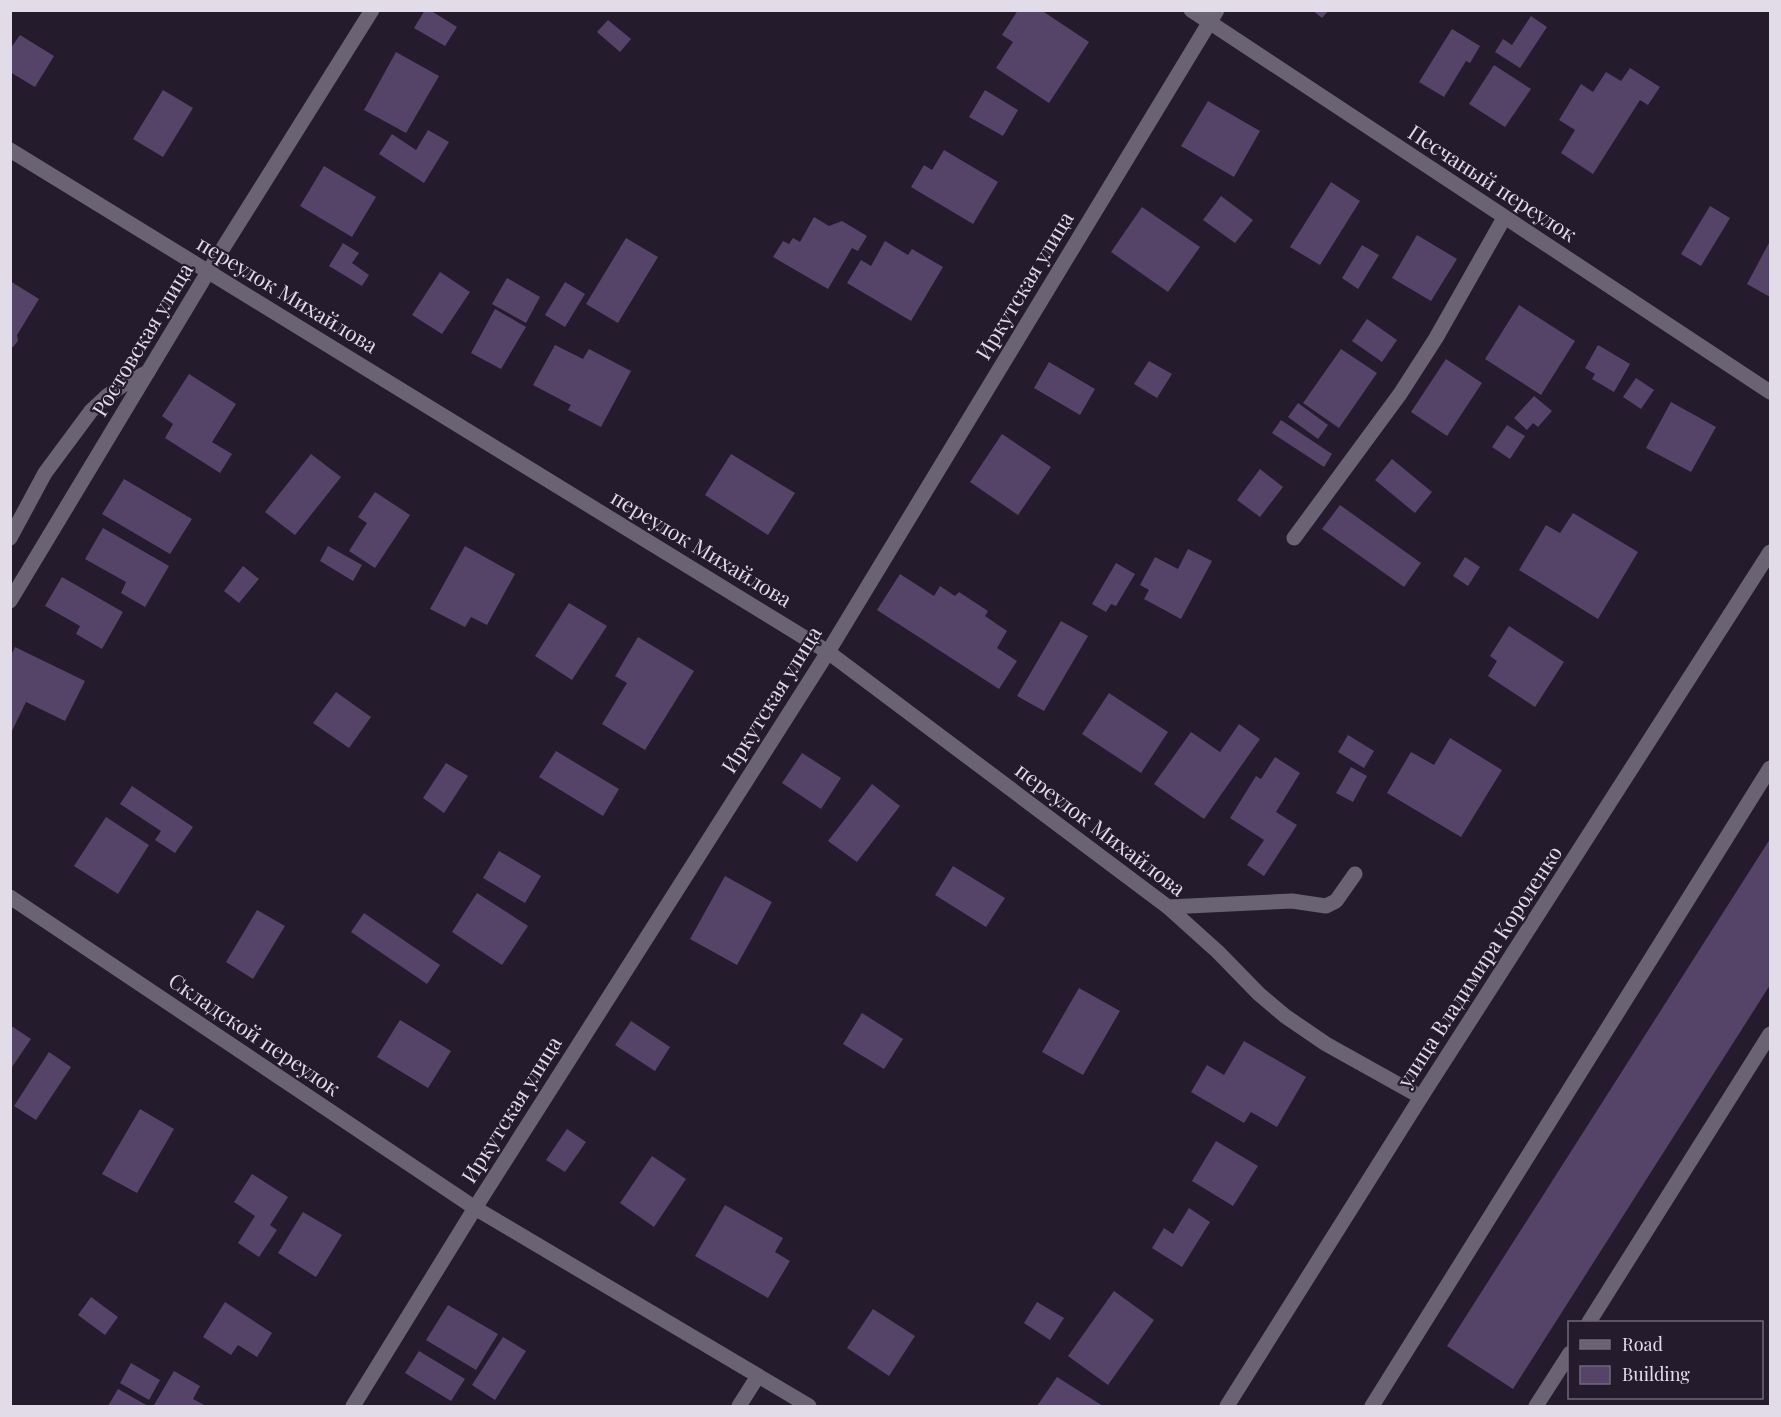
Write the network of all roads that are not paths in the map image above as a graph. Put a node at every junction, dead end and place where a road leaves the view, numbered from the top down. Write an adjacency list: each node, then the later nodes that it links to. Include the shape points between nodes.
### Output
1 (372, 10): 6 (street, Ростовская улица)
2 (1191, 10): 3 (street, Песчаный переулок)
3 (1214, 16): 5 (street, Песчаный переулок); 13 (street, Иркутская улица)
4 (10, 150): 6 (street, переулок Михайлова)
5 (1504, 218): 8 (street, Песчаный переулок); 9 (street, via 1400,394)
6 (208, 272): 7 (street, Ростовская улица); 13 (street, переулок Михайлова)
7 (148, 372): 10 (street, via 126,383 91,411 45,473); 12 (street, Ростовская улица)
8 (1770, 392)
9 (1294, 537)
10 (10, 538)
11 (1770, 552): 19 (street, улица Владимира Короленко)
12 (10, 601)
13 (828, 651): 17 (street, переулок Михайлова); 20 (street, Иркутская улица)
14 (1770, 768): 28 (street)
15 (1355, 874): 17 (street, via 1336,901 1326,906 1292,902)
16 (10, 897): 20 (street, Складской переулок)
17 (1168, 907): 19 (street, переулок Михайлова, via 1285,1016 1326,1044)
18 (1770, 1034): 21 (street)
19 (1421, 1097): 27 (street, улица Владимира Короленко)
20 (475, 1208): 23 (street, Складской переулок); 24 (street, Иркутская улица)
21 (1590, 1321)
22 (1568, 1355): 29 (street)
23 (758, 1377): 25 (street); 26 (street, Складской переулок)
24 (353, 1407)
25 (739, 1407)
26 (809, 1407)
27 (1227, 1407)
28 (1372, 1407)
29 (1536, 1407)

